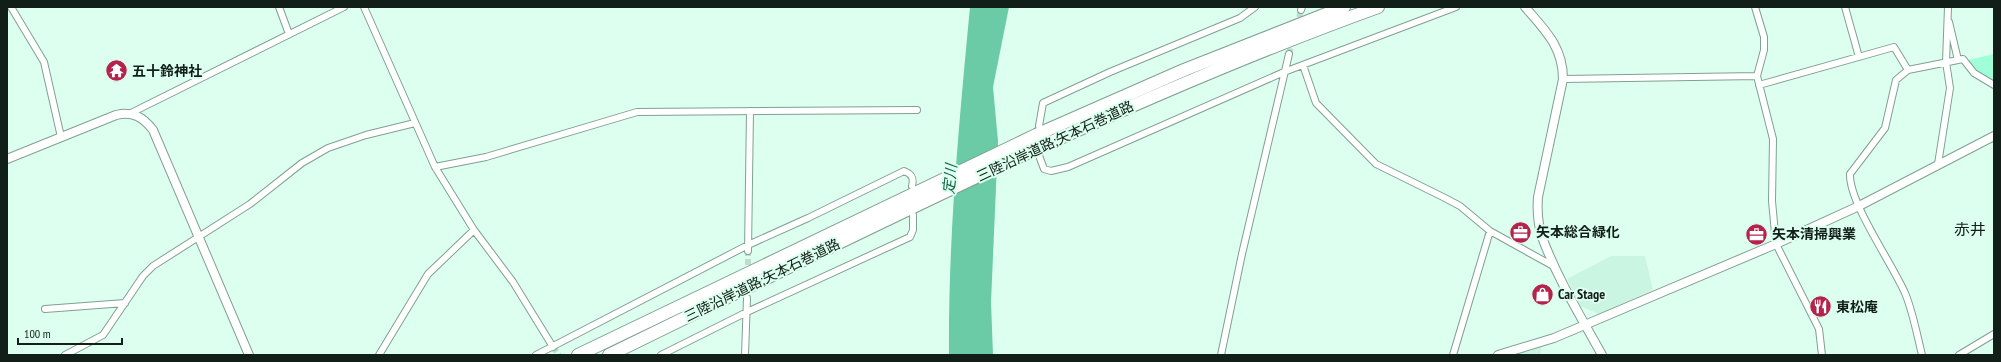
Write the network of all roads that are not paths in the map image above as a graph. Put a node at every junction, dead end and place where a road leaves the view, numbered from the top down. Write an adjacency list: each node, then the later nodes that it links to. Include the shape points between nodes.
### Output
1 (11, 7): 32 (street, via 44,62)
2 (279, 7): 14 (street)
3 (344, 7): 14 (street)
4 (364, 7): 29 (street)
5 (1253, 7): 30 (street, via 1240,18 1043,103)
6 (1344, 7): 30 (highway, 三陸沿岸道路;矢本石巻道路)
7 (1378, 7): 33 (highway, 三陸沿岸道路;矢本石巻道路, via 1189,81)
8 (1456, 7): 19 (street)
9 (1525, 7): 23 (street, via 1557,47 1562,62)
10 (1755, 7): 22 (street, via 1764,37 1764,50)
11 (1845, 7): 16 (street)
12 (1948, 7): 13 (street)
13 (1948, 15): 17 (street); 18 (street)
14 (289, 34): 28 (street)
15 (1289, 54): 21 (street)
16 (1859, 57): 20 (street, via 1894,47); 24 (street)
17 (1958, 60): 18 (street); 25 (street, via 1963,59 1974,73)
18 (1946, 62): 20 (street); 35 (street, via 1950,88)
19 (1304, 65): 21 (street); 41 (street, via 1316,103 1368,157 1376,164 1460,206)
20 (1908, 70): 38 (street, via 1896,80 1885,128 1850,174 1849,181)
21 (1284, 72): 33 (street, via 1068,167 1051,171 1044,169); 62 (street)
22 (1757, 76): 23 (street); 24 (street)
23 (1563, 80): 45 (street, via 1538,197 1537,214 1542,236)
24 (1760, 85): 43 (street, via 1773,139 1772,201)
25 (1994, 85)
26 (917, 110): 27 (street)
27 (750, 111): 36 (street, via 637,112 486,157); 44 (street)
28 (131, 113): 32 (street, via 116,115); 42 (street, via 140,116 154,130)
29 (415, 123): 36 (street); 42 (street, via 328,148 302,163 250,204)
30 (1038, 131): 37 (highway, 三陸沿岸道路;矢本石巻道路)
31 (1994, 136): 35 (street)
32 (61, 137): 34 (street)
33 (1037, 151): 39 (highway, 三陸沿岸道路;矢本石巻道路)
34 (7, 159)
35 (1938, 164): 38 (street)
36 (435, 167): 40 (street)
37 (915, 189): 44 (street, via 912,175 904,171); 58 (highway, 三陸沿岸道路;矢本石巻道路)
38 (1859, 206): 43 (street); 67 (street, via 1906,294)
39 (915, 210): 49 (street, via 910,237); 59 (highway, 三陸沿岸道路;矢本石巻道路)
40 (474, 230): 52 (street, via 513,282); 56 (street, via 428,274)
41 (1490, 231): 45 (street); 63 (street)
42 (200, 238): 47 (street, via 153,266); 55 (street)
43 (1776, 244): 50 (street); 66 (street, via 1819,329)
44 (748, 248): 52 (street)
45 (1555, 267): 50 (street)
46 (747, 298): 49 (street)
47 (125, 303): 48 (street); 54 (street, via 103,336)
48 (45, 308)
49 (747, 312): 60 (street); 61 (street)
50 (1586, 325): 64 (street); 65 (street)
51 (1994, 334): 53 (street)
52 (553, 347): 57 (street)
53 (1971, 352): 68 (street)
54 (65, 355)
55 (249, 355)
56 (379, 355)
57 (536, 355)
58 (578, 355)
59 (609, 355)
60 (661, 355)
61 (746, 355)
62 (1221, 355)
63 (1453, 355)
64 (1498, 355)
65 (1602, 355)
66 (1822, 355)
67 (1922, 355)
68 (1959, 355)

